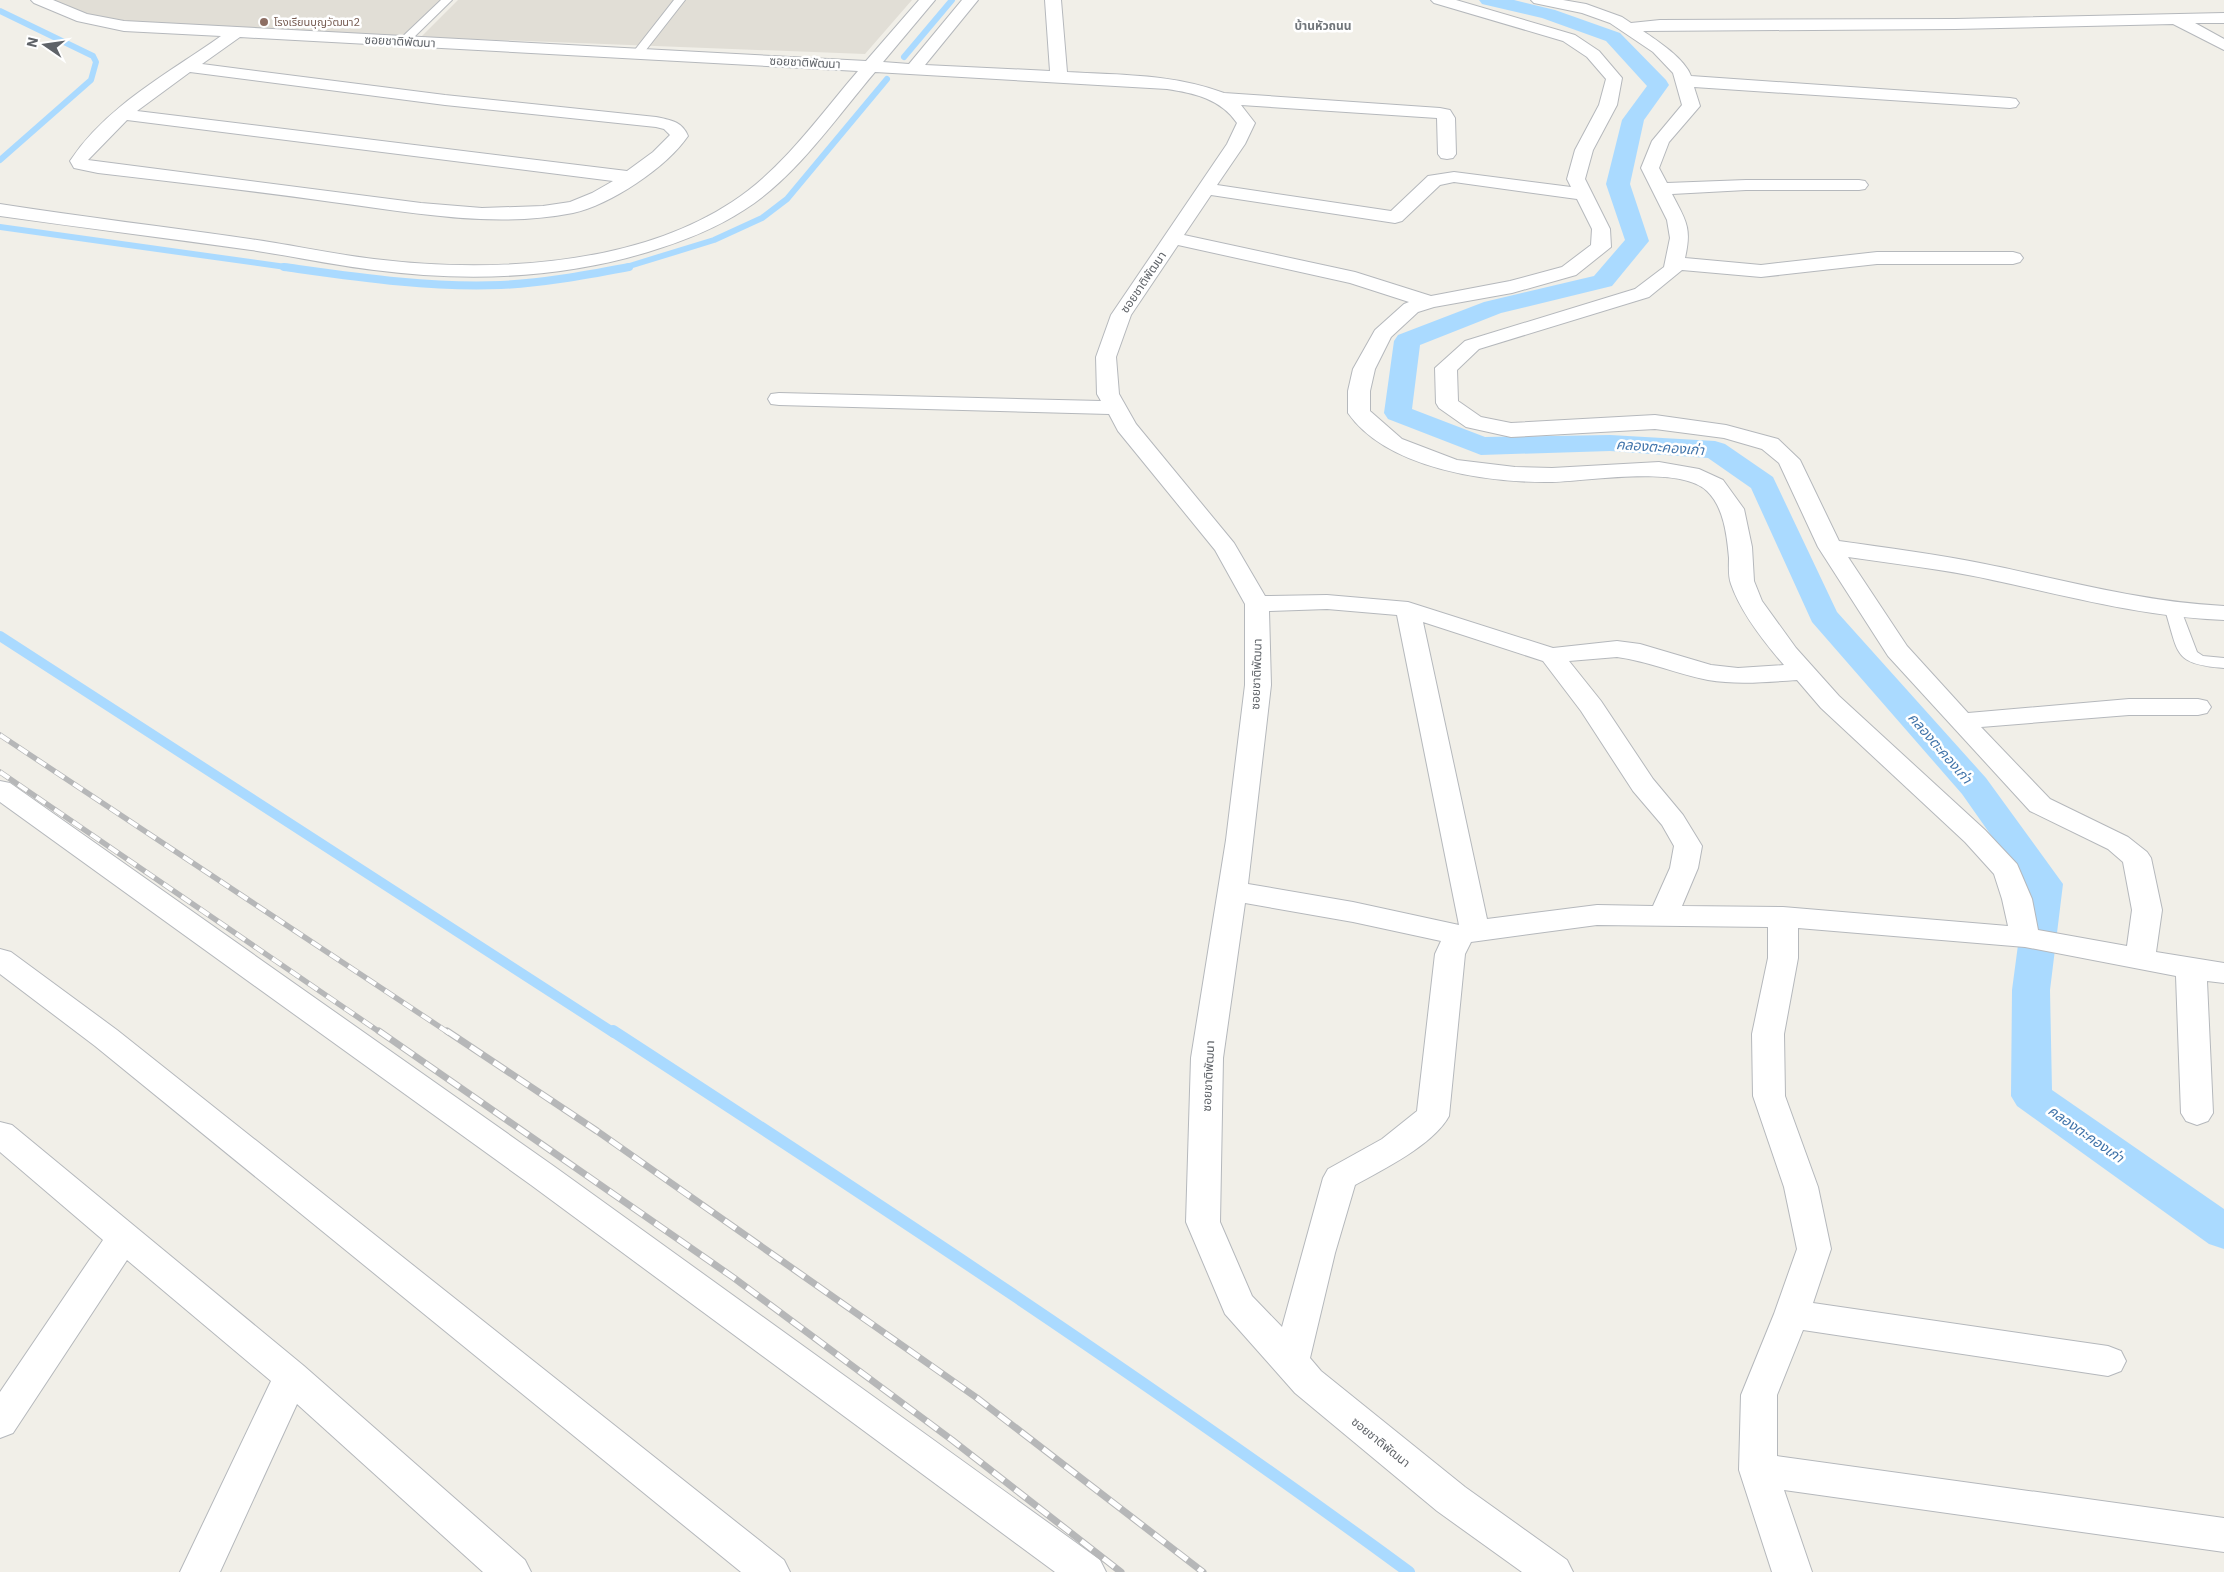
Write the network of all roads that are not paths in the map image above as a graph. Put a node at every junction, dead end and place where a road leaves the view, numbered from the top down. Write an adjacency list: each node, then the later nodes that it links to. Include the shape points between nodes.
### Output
1 (39, 0): 12 (street, ซอยชาติพัฒนา, via 83,18 124,26)
2 (446, 0): 13 (lane)
3 (680, 0): 15 (lane)
4 (927, 0): 16 (street)
5 (970, 0): 18 (street)
6 (1052, 0): 19 (street)
7 (1439, 0): 29 (street, via 1569,38 1593,54 1614,78 1608,106 1584,150 1576,179)
8 (1542, 0): 11 (street, via 1586,9 1616,20)
9 (2224, 18): 10 (street)
10 (2175, 19): 11 (street); 14 (street)
11 (1626, 28): 20 (street, via 1659,49 1681,72)
12 (237, 32): 13 (street, ซอยชาติพัฒนา); 17 (street)
13 (404, 41): 15 (street, ซอยชาติพัฒนา)
14 (2224, 45)
15 (638, 53): 16 (street, ซอยชาติพัฒนา)
16 (870, 66): 18 (street, ซอยชาติพัฒนา); 30 (street, via 779,174 758,194 693,230 602,260 462,272 376,265)
17 (187, 67): 23 (street); 25 (street, via 446,100 656,122 670,125 677,131 678,136 672,146)
18 (914, 68): 19 (street, ซอยชาติพัฒนา)
19 (1059, 76): 21 (street, ซอยชาติพัฒนา, via 1170,84)
20 (1684, 81): 22 (street); 28 (street, via 1691,106 1661,141 1650,168)
21 (1219, 98): 24 (street, via 1440,112 1446,118); 27 (street, ซอยชาติพัฒนา, via 1233,107 1246,123)
22 (2010, 103)
23 (124, 115): 25 (street); 25 (street, via 82,156 80,164 439,210 502,214 574,207)
24 (1447, 154)
25 (629, 177)
26 (1859, 185): 28 (street)
27 (1206, 189): 29 (street, via 1395,217 1434,180 1454,177); 31 (street, ซอยชาติพัฒนา)
28 (1660, 189): 33 (street, via 1676,220 1680,238)
29 (1583, 194): 34 (street, via 1601,229 1601,247 1570,271 1512,287)
30 (0, 210)
31 (1173, 238): 34 (street, via 1337,273); 36 (street, ซอยชาติพัฒนา, via 1121,315 1106,357 1108,394)
32 (2013, 258): 33 (street, via 1877,258 1761,271)
33 (1674, 263): 37 (street, via 1642,293 1472,345 1446,368 1447,403 1474,422 1511,430 1655,422 1726,432 1770,444 1789,460)
34 (1430, 302): 44 (street, via 1411,308 1382,334 1364,369 1358,413 1394,444 1453,466 1552,475 1659,469 1691,474 1715,485 1732,508 1740,547 1742,581 1750,602)
35 (779, 399): 36 (street)
36 (1116, 408): 38 (street, ซอยชาติพัฒนา, via 1126,426 1226,548)
37 (1830, 547): 40 (street, via 1982,571); 46 (street, via 1898,651)
38 (1257, 604): 39 (street, via 1327,602); 48 (street, ซอยชาติพัฒนา, via 1258,685)
39 (1408, 609): 42 (street); 51 (street)
40 (2173, 610): 41 (street); 43 (lane, via 2192,657)
41 (2224, 613)
42 (1552, 656): 44 (street, via 1617,649 1718,673 1768,676); 49 (street, via 1592,706 1643,785 1673,821 1688,846 1684,868)
43 (2224, 663)
44 (1804, 672): 52 (street, via 1830,702 1975,836 2007,871)
45 (2198, 707): 46 (street, via 2129,707)
46 (1961, 721): 54 (street, via 2040,805 2118,843 2137,858 2147,910)
47 (0, 789): 70 (street, via 543,1176)
48 (1232, 891): 51 (street); 61 (street, ซอยชาติพัฒนา, via 1207,1058 1203,1222 1238,1304)
49 (1663, 916): 50 (street); 51 (street, via 1597,915)
50 (1783, 918): 52 (street); 60 (street, via 1783,958 1768,1034 1769,1096 1801,1187 1814,1249)
51 (1467, 932): 61 (street, via 1450,954 1433,1116 1394,1148 1340,1178)
52 (2025, 938): 54 (street)
53 (0, 959): 69 (street, via 137,1063)
54 (2140, 959): 55 (street)
55 (2191, 968): 56 (street); 57 (street)
56 (2224, 972)
57 (2197, 1113)
58 (0, 1134): 59 (street)
59 (124, 1237): 63 (street); 64 (street)
60 (1792, 1314): 62 (street); 65 (street, via 1759,1395)
61 (1291, 1361): 71 (street, ซอยชาติพัฒนา, via 1308,1382 1451,1499)
62 (2108, 1361)
63 (291, 1377): 67 (street); 68 (street)
64 (0, 1422)
65 (1758, 1470): 66 (street); 72 (street)
66 (2224, 1535)
67 (495, 1566)
68 (200, 1572)
69 (770, 1572)
70 (1086, 1572)
71 (1553, 1572)
72 (1792, 1572)

